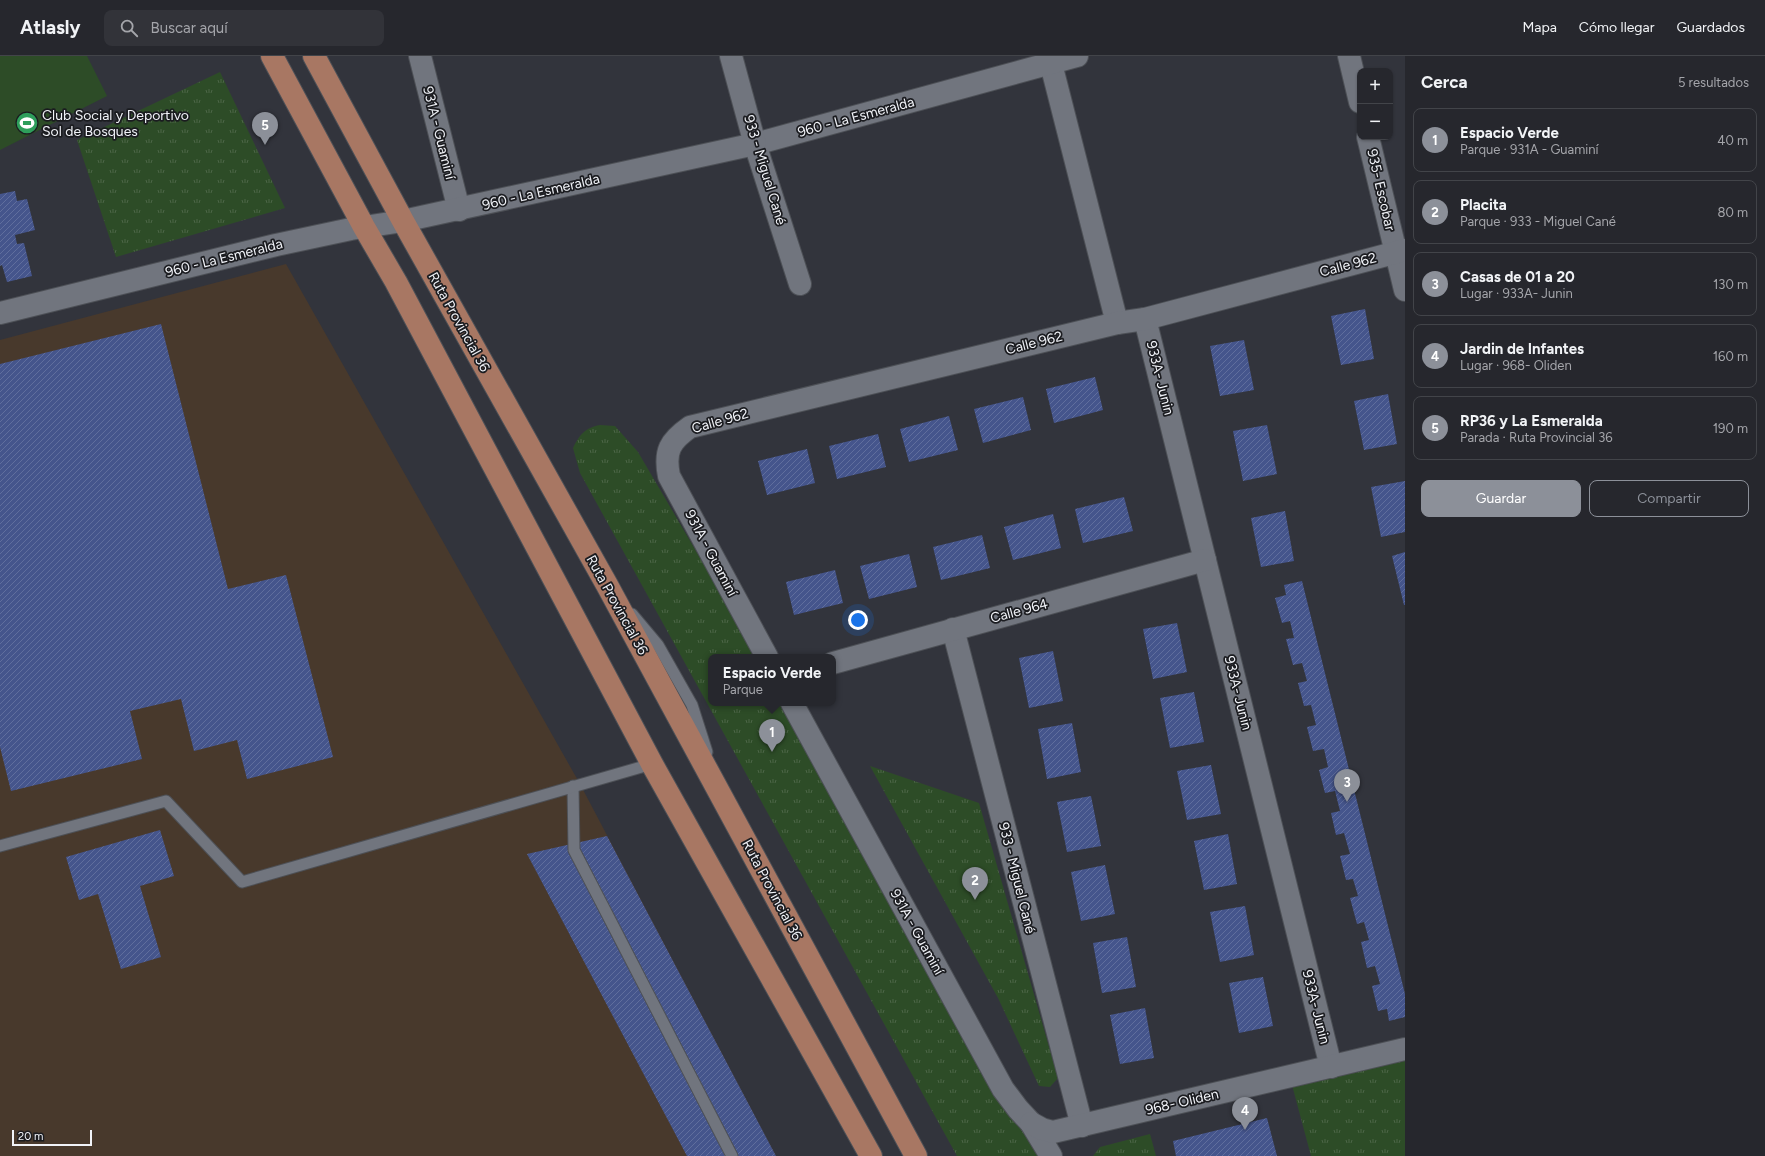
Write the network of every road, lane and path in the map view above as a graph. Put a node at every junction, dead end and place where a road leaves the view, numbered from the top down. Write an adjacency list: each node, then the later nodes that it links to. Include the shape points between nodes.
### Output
1 (272, 56): 13 (main road)
2 (314, 56): 12 (main road, Ruta Provincial 36)
3 (420, 56): 11 (street, 931A - Guaminí)
4 (732, 56): 10 (street, 933 - Miguel Cané)
5 (1077, 56): 7 (street, 960 - La Esmeralda)
6 (1349, 56): 8 (street)
7 (1050, 59): 10 (street, 960 - La Esmeralda); 19 (street)
8 (1357, 89)
9 (1369, 140): 14 (street, 935- Escobar)
10 (755, 144): 11 (street, 960 - La Esmeralda); 15 (street, 933 - Miguel Cané)
11 (459, 210): 12 (street, 960 - La Esmeralda)
12 (403, 221): 13 (street, 960 - La Esmeralda); 35 (main road, Ruta Provincial 36, via 607,585)
13 (364, 227): 17 (street, 960 - La Esmeralda, via 276,245); 26 (main road, via 396,282)
14 (1400, 251): 16 (street, 935- Escobar); 18 (street, Calle 962)
15 (800, 284)
16 (1405, 290)
17 (0, 313)
18 (1146, 319): 19 (street, Calle 962); 21 (street, 933A- Junin)
19 (1117, 323): 20 (street, Calle 962, via 690,427 677,436)
20 (670, 447): 23 (street, 931A - Guaminí, via 666,460 669,476)
21 (1205, 560): 22 (street, Calle 964); 30 (street, 933A- Junin)
22 (953, 629): 24 (street, Calle 964); 32 (street, 933 - Miguel Cané)
23 (764, 654)
24 (836, 662)
25 (794, 706): 31 (street, 931A - Guaminí, via 1003,1089)
26 (652, 764): 27 (lane); 34 (main road)
27 (573, 786): 28 (lane, via 242,882 166,800); 33 (lane, via 574,850)
28 (0, 846)
29 (1405, 1049): 30 (street, 968- Oliden)
30 (1330, 1067): 32 (street, 968- Oliden)
31 (1031, 1123): 32 (street, 968- Oliden, via 1042,1130 1053,1132); 36 (street, 931A - Guaminí)
32 (1082, 1126)
33 (732, 1156)
34 (871, 1156)
35 (916, 1156)
36 (1051, 1156)

